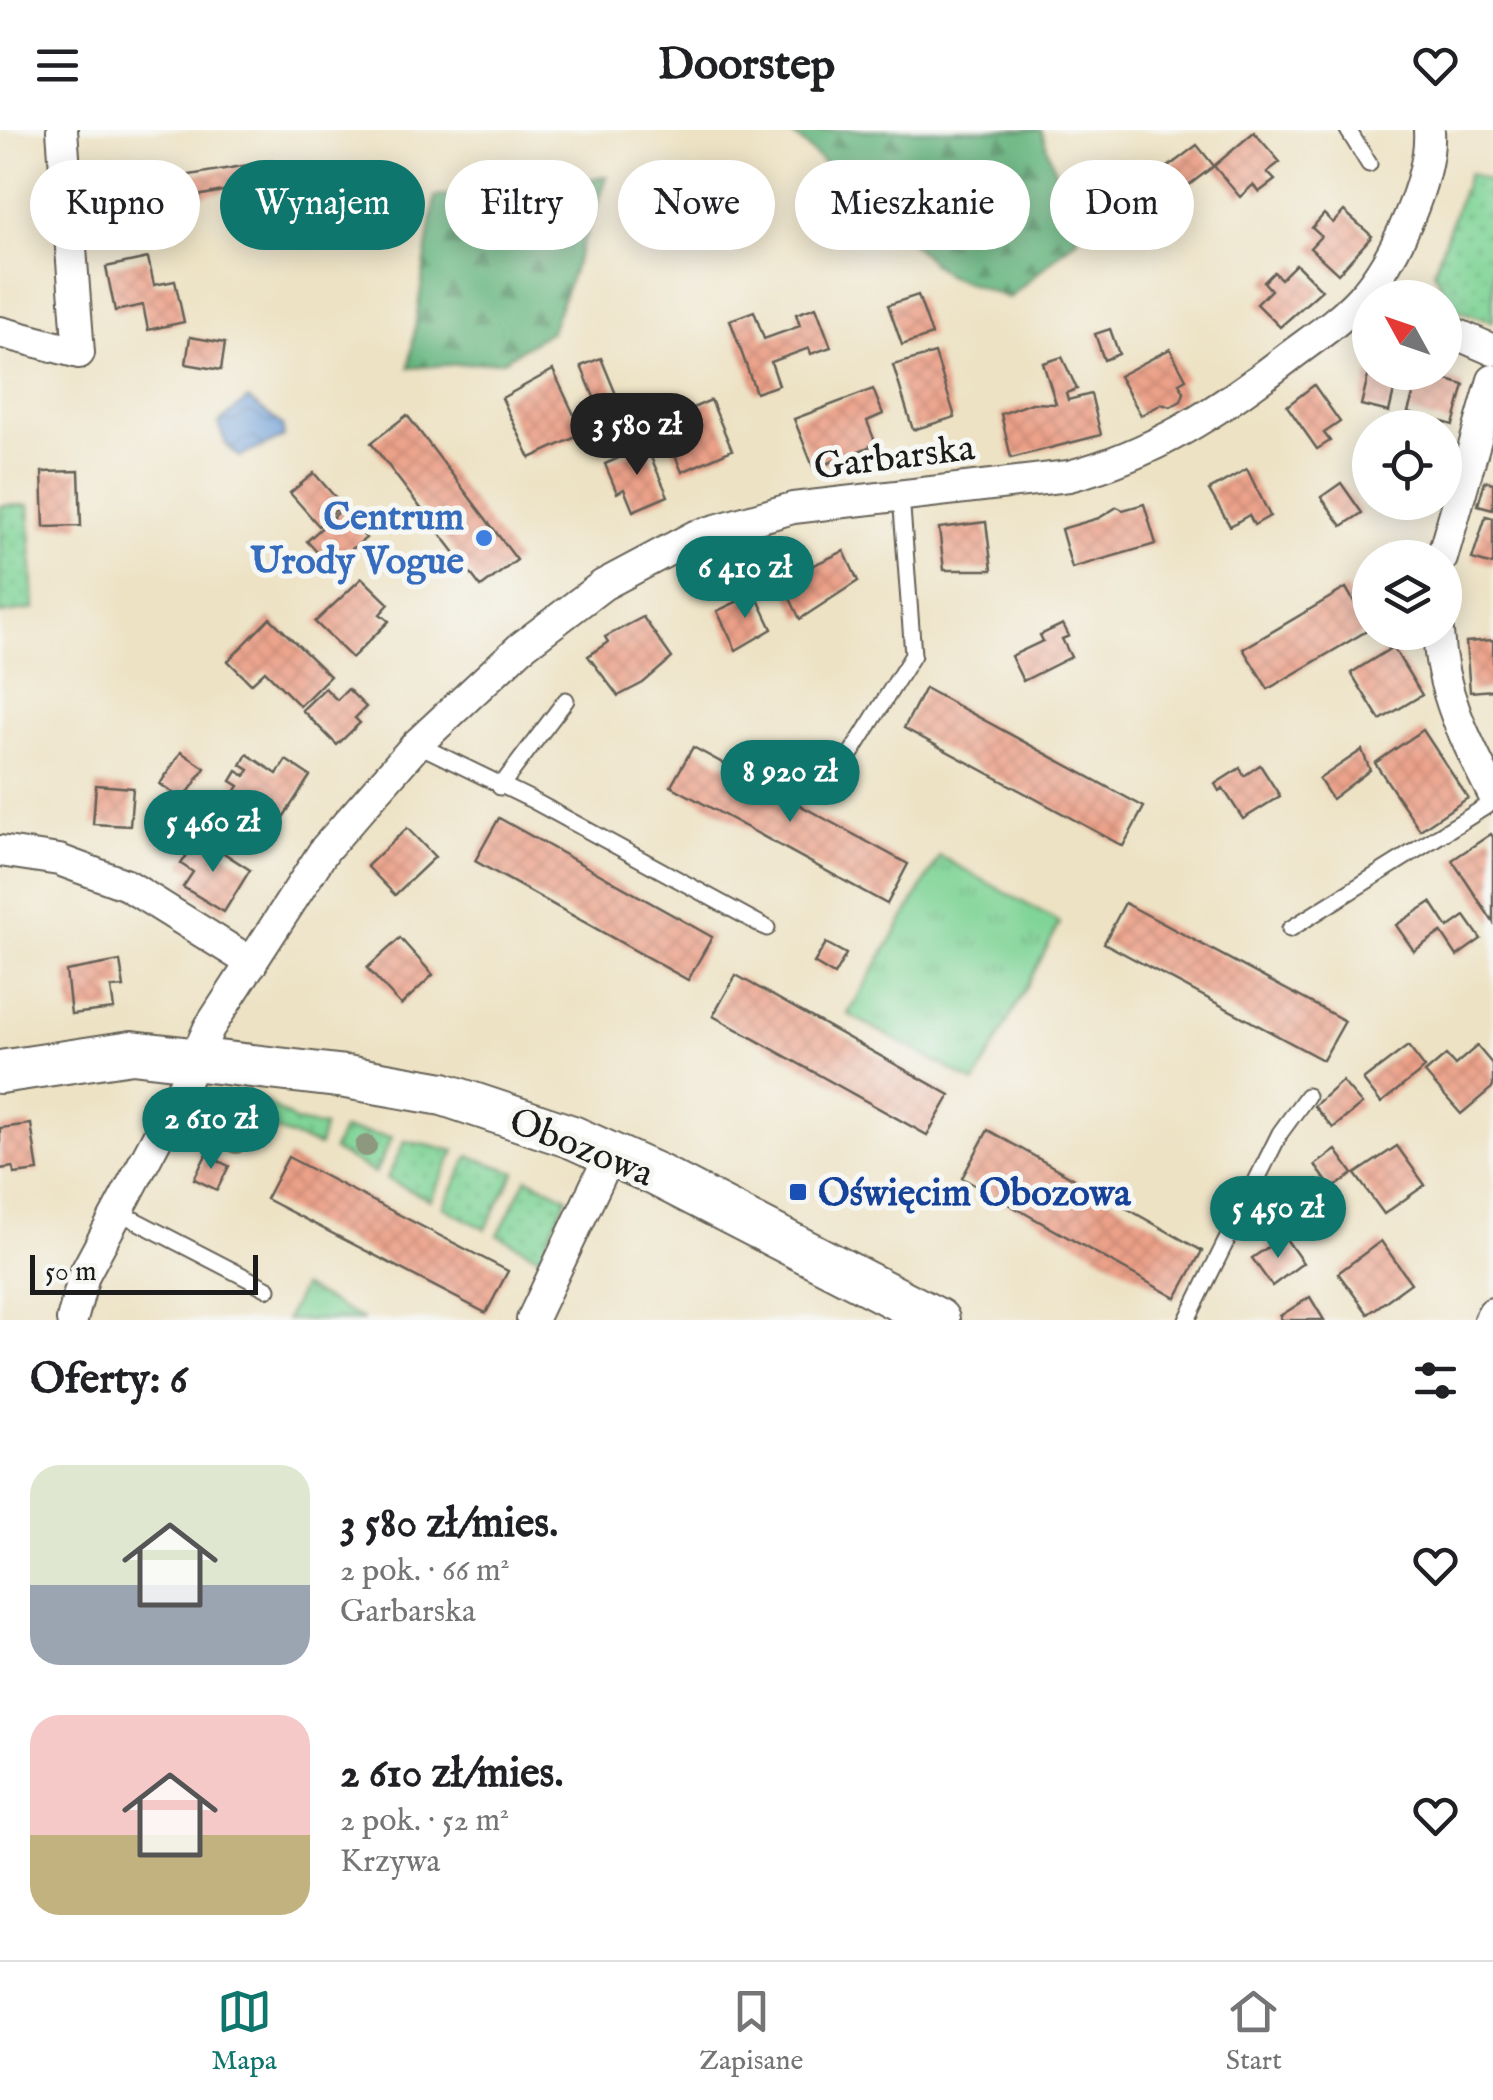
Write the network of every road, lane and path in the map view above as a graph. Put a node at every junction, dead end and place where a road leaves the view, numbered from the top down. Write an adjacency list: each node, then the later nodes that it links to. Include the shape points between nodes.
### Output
1 (62, 130): 7 (street, via 79,353)
2 (1348, 130): 4 (lane)
3 (1429, 130): 5 (street, Garbarska, via 1430,152 1408,221)
4 (1369, 164)
5 (1376, 280)
6 (1352, 308): 11 (street, Garbarska, via 1185,432 1113,464 1069,476)
7 (0, 332)
8 (1462, 337): 9 (street)
9 (1493, 350)
10 (1493, 380): 12 (street)
11 (901, 495): 15 (street, Garbarska, via 794,508 696,536 603,585 520,648); 16 (lane, via 913,655)
12 (1447, 540)
13 (1439, 650): 18 (street, via 1458,725)
14 (566, 700): 17 (lane)
15 (418, 744): 17 (lane); 23 (street, Garbarska, via 325,849)
16 (840, 771)
17 (500, 787): 21 (lane)
18 (1493, 794)
19 (1493, 802): 22 (lane)
20 (0, 851): 23 (street, via 59,860 128,885)
21 (767, 928)
22 (1290, 930)
23 (252, 964): 24 (street, Garbarska, via 209,1028)
24 (198, 1058): 25 (street, Obozowa, via 132,1052); 27 (street, Obozowa, via 443,1094); 28 (street, Garbarska)
25 (0, 1072)
26 (1307, 1096): 34 (lane, via 1280,1133)
27 (610, 1155): 32 (street); 33 (street, Obozowa)
28 (119, 1212): 29 (lane); 31 (street, Garbarska, via 84,1276)
29 (268, 1289)
30 (1493, 1313): 35 (street)
31 (72, 1320)
32 (532, 1320)
33 (938, 1320)
34 (1187, 1320)
35 (1489, 1320)

